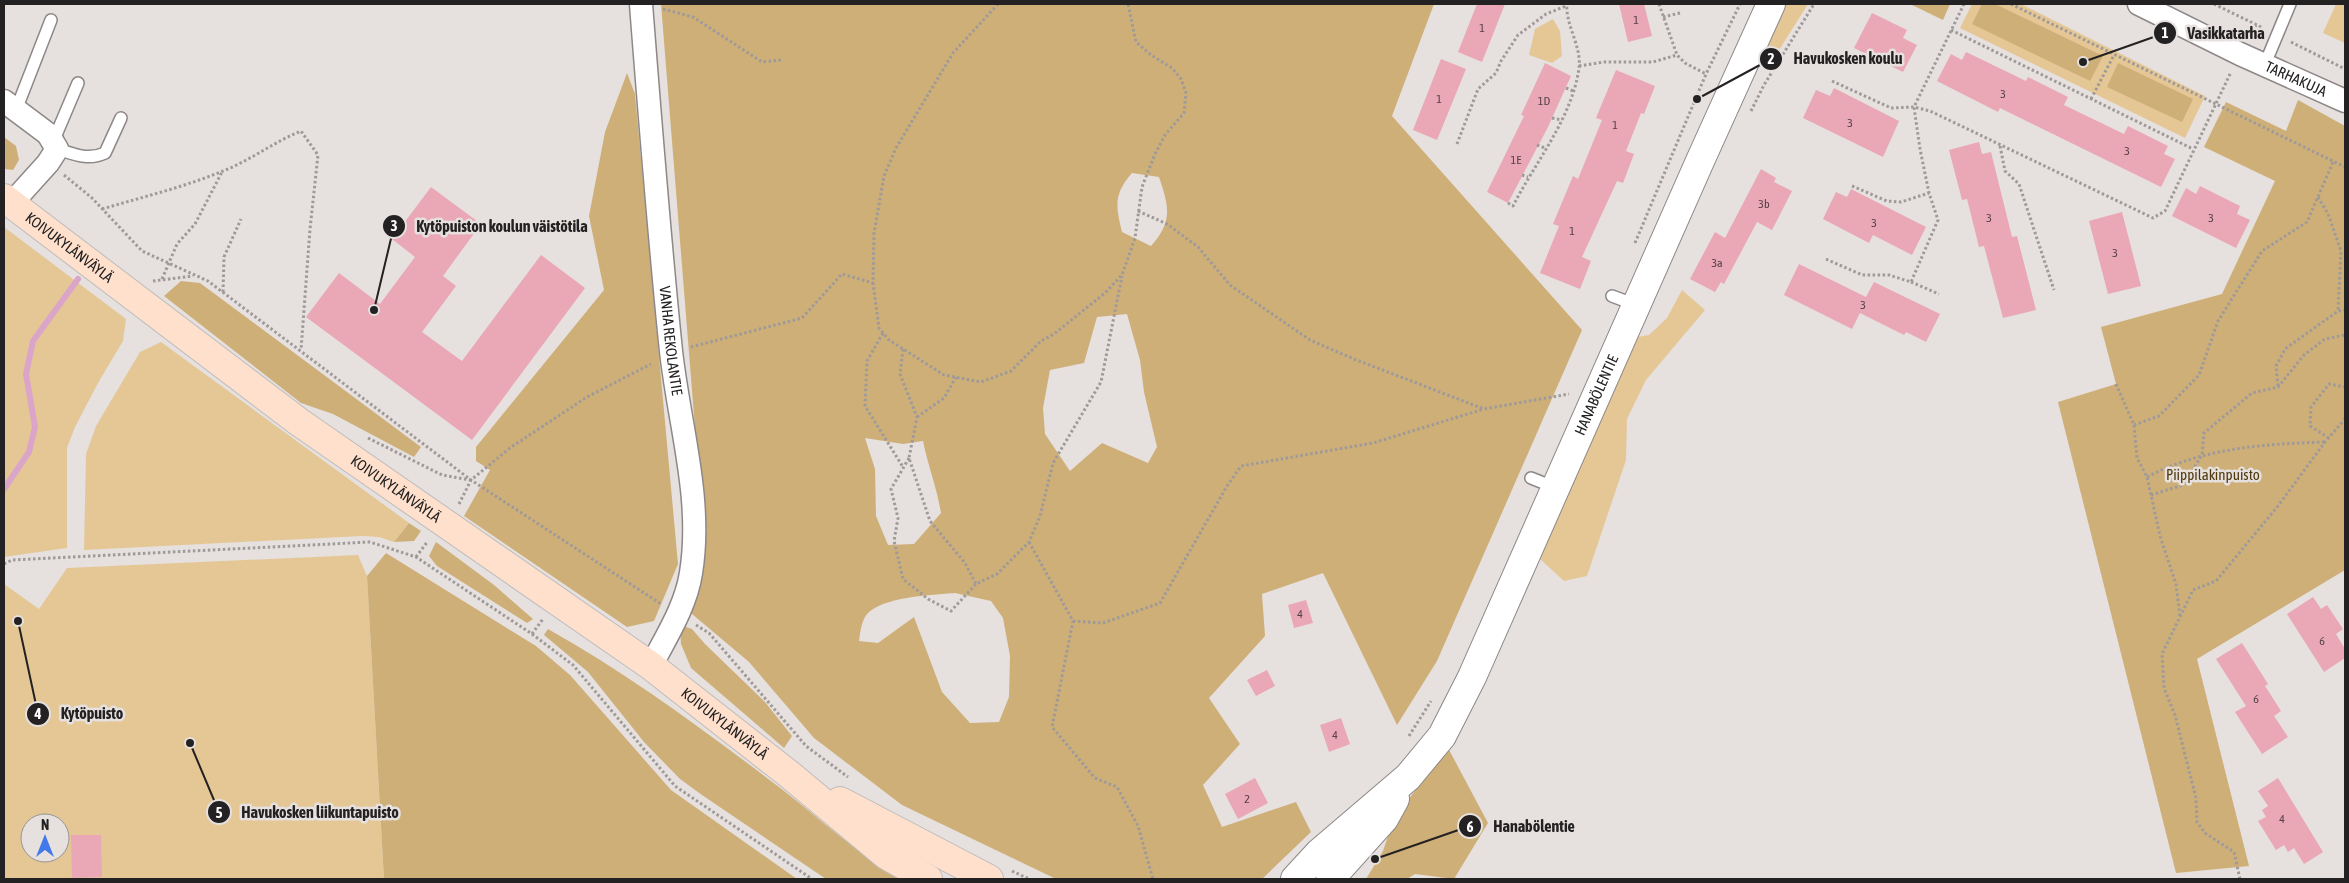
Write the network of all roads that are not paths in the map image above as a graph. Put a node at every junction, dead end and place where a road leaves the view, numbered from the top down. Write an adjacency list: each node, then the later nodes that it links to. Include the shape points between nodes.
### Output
1 (1771, 4): 15 (main road, HANABÖLENTIE, via 1624,300 1543,483 1472,677 1442,736)
2 (2139, 4): 6 (street, TARHAKUJA)
3 (2290, 4): 6 (lane)
4 (648, 5): 13 (street, VANHA REKOLANTIE, via 672,352 694,508 691,575 678,615)
5 (51, 20): 9 (lane)
6 (2265, 64): 8 (street, TARHAKUJA)
7 (78, 82): 11 (lane)
8 (2345, 101)
9 (10, 106): 11 (street, via 48,134)
10 (121, 118): 11 (lane, via 105,153 95,158)
11 (53, 151): 12 (street)
12 (8, 201): 13 (main road, KOIVUKYLÄNVÄYLÄ, via 299,422)
13 (651, 666): 14 (main road, KOIVUKYLÄNVÄYLÄ)
14 (790, 775): 16 (main road, KOIVUKYLÄNVÄYLÄ); 17 (main road, KOIVUKYLÄNVÄYLÄ, via 886,854)
15 (1408, 777): 18 (main road, HANABÖLENTIE, via 1319,853); 19 (main road, HANABÖLENTIE, via 1384,819)
16 (997, 873)
17 (928, 879)
18 (1295, 879)
19 (1330, 879)

